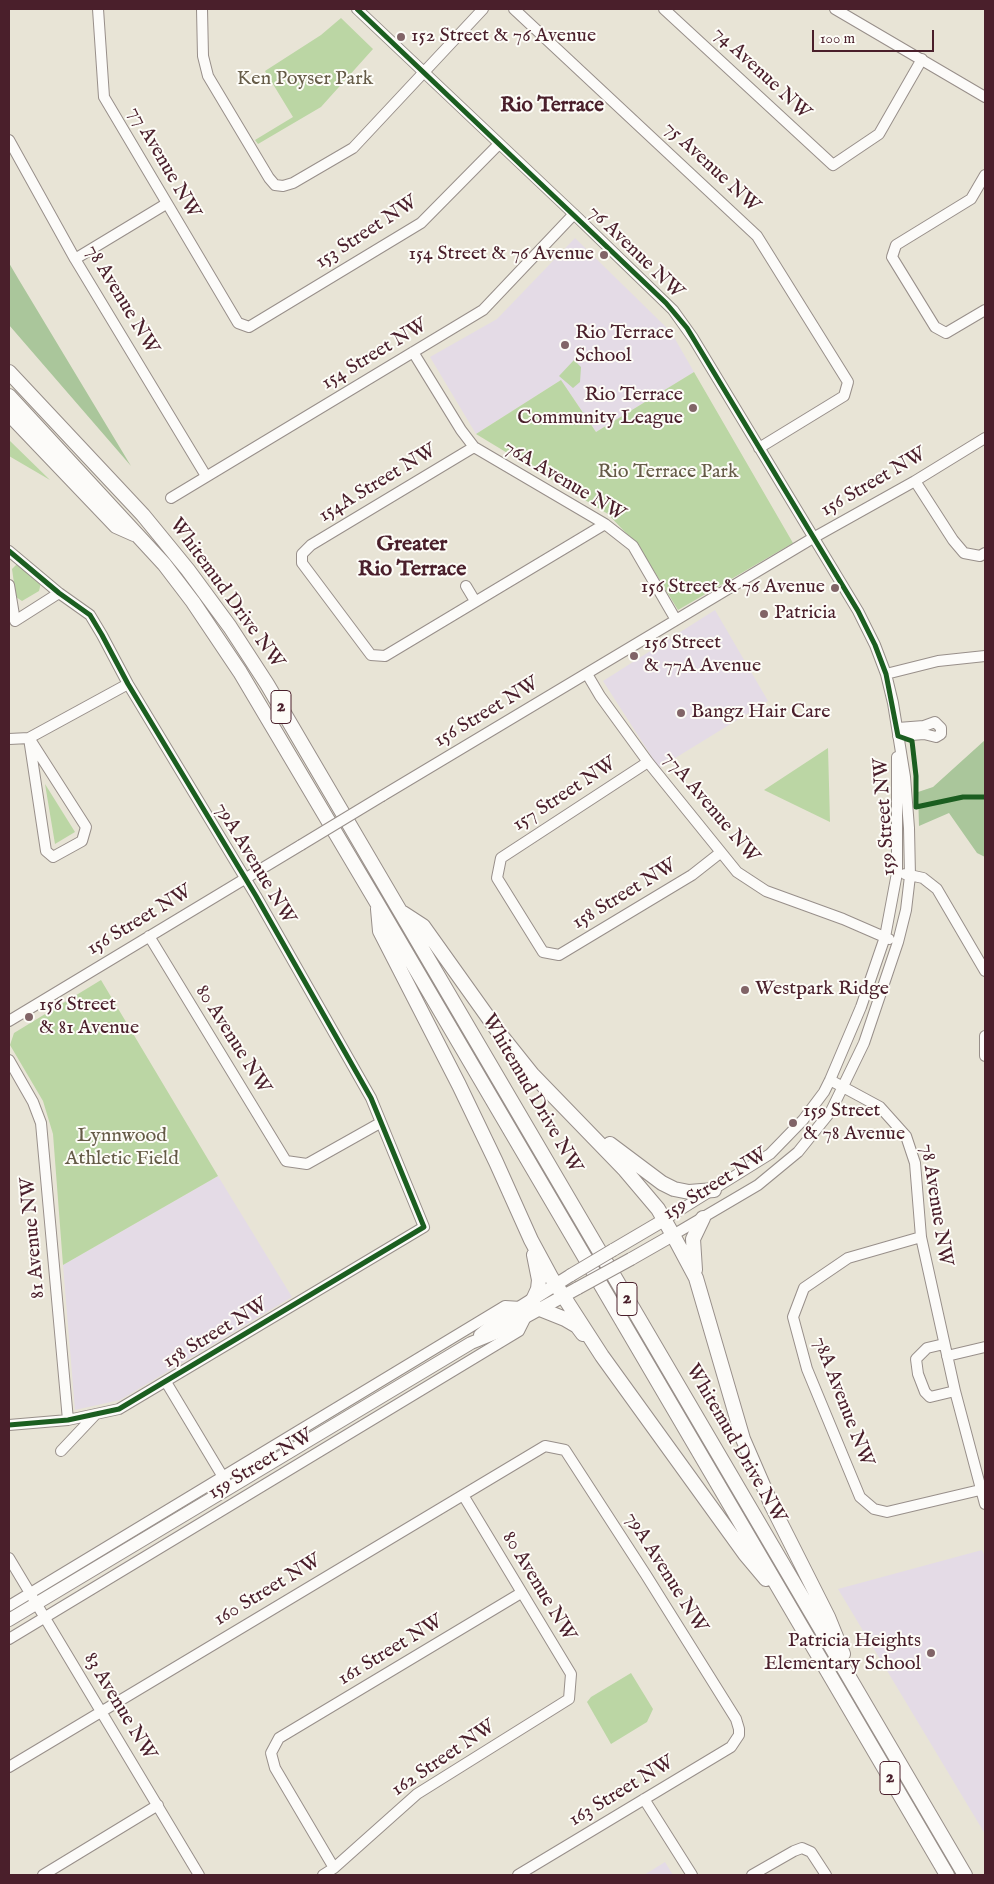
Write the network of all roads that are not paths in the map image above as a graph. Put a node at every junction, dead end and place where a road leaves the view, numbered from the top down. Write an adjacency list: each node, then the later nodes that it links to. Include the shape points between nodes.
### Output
1 (98, 9): 14 (street, 77 Avenue NW, via 104,97)
2 (202, 9): 9 (street, via 205,70 275,185 293,183 353,148)
3 (357, 9): 9 (street, 76 Avenue NW)
4 (483, 9): 9 (street)
5 (514, 9): 25 (street, 75 Avenue NW, via 757,236 848,382 844,396)
6 (664, 9): 8 (street, 74 Avenue NW, via 833,165 879,134)
7 (835, 9): 8 (street)
8 (922, 59): 10 (street)
9 (423, 72): 12 (street, 76 Avenue NW)
10 (985, 97)
11 (9, 140): 16 (street, 78 Avenue NW)
12 (499, 144): 15 (street, 76 Avenue NW); 18 (street, 153 Street NW, via 421,223 249,326)
13 (985, 175): 17 (street, via 971,199 896,245 892,257 935,327 946,333)
14 (166, 204): 16 (street); 18 (street, 77 Avenue NW)
15 (574, 214): 19 (street, 154 Street NW, via 485,308); 25 (street, 76 Avenue NW, via 676,315)
16 (75, 259): 26 (street, 78 Avenue NW)
17 (985, 310)
18 (238, 323)
19 (413, 352): 24 (street, 76A Avenue NW); 26 (street, 154 Street NW)
20 (9, 372): 52 (highway, Whitemud Drive NW / 2, via 143,515 230,627)
21 (9, 396): 30 (highway, Whitemud Drive NW / 2)
22 (9, 414): 30 (highway, via 116,526)
23 (985, 438): 27 (street, 156 Street NW)
24 (474, 447): 29 (street, 76A Avenue NW); 37 (street, 154A Street NW, via 310,544 302,554 302,563 371,655 385,656)
25 (759, 448): 31 (street, 76 Avenue NW)
26 (206, 476): 28 (street, 154 Street NW)
27 (915, 481): 31 (street, 156 Street NW); 33 (street, via 964,554)
28 (171, 498)
29 (605, 524): 37 (street); 38 (street, 76A Avenue NW, via 633,546)
30 (140, 537): 51 (highway, Whitemud Drive NW / 2, via 194,602 240,672)
31 (813, 538): 38 (street, 156 Street NW); 41 (street, 76 Avenue NW, via 868,630)
32 (9, 551): 36 (street, 79A Avenue NW)
33 (983, 555)
34 (9, 585): 36 (street, via 15,621)
35 (466, 586): 37 (street)
36 (59, 593): 42 (street, 79A Avenue NW, via 90,616)
37 (475, 601)
38 (676, 620): 40 (street, 156 Street NW)
39 (985, 656): 41 (street, via 938,661)
40 (587, 674): 46 (street, 77A Avenue NW); 50 (street, 156 Street NW, bridge)
41 (886, 674): 43 (street, 159 Street NW)
42 (128, 684): 45 (street); 50 (street, 79A Avenue NW)
43 (898, 732): 48 (street, 159 Street NW); 49 (street, 159 Street NW, via 910,828)
44 (9, 738): 45 (street)
45 (30, 738): 45 (street, via 46,851 53,857 82,841 86,826)
46 (648, 762): 47 (street, 77A Avenue NW); 56 (street, 157 Street NW, via 501,858 497,878)
47 (720, 853): 54 (street, 77A Avenue NW, via 737,872 766,891); 56 (street, 158 Street NW, via 692,875 559,955)
48 (897, 873): 49 (street); 54 (street, 159 Street NW)
49 (910, 876): 55 (street, 159 Street NW); 57 (street, via 922,878 937,889)
50 (245, 877): 53 (street, 156 Street NW); 65 (street, 79A Avenue NW, via 371,1098)
51 (377, 903): 72 (highway, via 380,931 467,1102); 96 (highway, Whitemud Drive NW / 2)
52 (400, 911): 64 (highway, via 423,926 500,1034); 101 (highway, Whitemud Drive NW / 2)
53 (149, 936): 58 (street, 156 Street NW); 65 (street, 80 Avenue NW, via 286,1161 307,1164)
54 (884, 937): 55 (street, 77A Avenue NW); 62 (street, 159 Street NW, via 861,1007)
55 (898, 942): 63 (street, 159 Street NW, via 864,1043)
56 (542, 952)
57 (985, 971)
58 (9, 1021)
59 (985, 1036): 60 (street)
60 (985, 1056)
61 (9, 1060): 84 (street, 81 Avenue NW, via 41,1123)
62 (830, 1080): 63 (street, 78 Avenue NW); 66 (street, 159 Street NW, via 803,1120 770,1154)
63 (843, 1088): 67 (street, 159 Street NW, via 831,1111 798,1152 758,1185); 71 (street, 78 Avenue NW, via 880,1107 906,1136 915,1163)
64 (552, 1094): 66 (highway, via 615,1149 662,1183 688,1192); 68 (highway, via 625,1170)
65 (380, 1123): 69 (street, 79A Avenue NW)
66 (714, 1190): 68 (street, 159 Street NW)
67 (704, 1218): 70 (street, 159 Street NW); 73 (highway, via 693,1239)
68 (664, 1220): 70 (highway); 74 (main road, 159 Street NW, bridge)
69 (424, 1227): 81 (street, 158 Street NW)
70 (673, 1235): 73 (highway); 75 (main road, 159 Street NW, bridge)
71 (920, 1237): 77 (street, 78 Avenue NW); 90 (street, 78A Avenue NW, via 848,1258 804,1288 793,1317 807,1369 860,1497 874,1510 887,1512)
72 (531, 1240): 74 (highway); 76 (highway, via 539,1280)
73 (696, 1278): 101 (highway, via 744,1439 772,1506 833,1628)
74 (556, 1284): 75 (highway); 76 (main road, 159 Street NW)
75 (565, 1296): 76 (main road, 159 Street NW); 79 (highway)
76 (530, 1308): 79 (highway, via 550,1312 577,1326); 88 (street, 159 Street NW, via 505,1306); 89 (main road, 159 Street NW, via 492,1325 471,1344); 98 (street, 159 Street NW, via 519,1331)
77 (944, 1344): 80 (street, 78 Avenue NW); 82 (street, via 927,1348 916,1358 918,1374 930,1397)
78 (985, 1347): 80 (street)
79 (602, 1356): 96 (highway, via 745,1554)
80 (948, 1356): 82 (street, 78 Avenue NW)
81 (166, 1382): 83 (street, 158 Street NW, via 119,1409); 88 (street)
82 (955, 1391): 90 (street, 78 Avenue NW)
83 (96, 1414): 84 (street, 158 Street NW); 87 (street)
84 (68, 1420): 85 (street, 158 Street NW)
85 (9, 1425)
86 (545, 1446): 91 (street, 160 Street NW); 104 (street, 79A Avenue NW, via 565,1450 736,1719)
87 (61, 1450)
88 (223, 1476): 89 (street); 95 (street, 159 Street NW)
89 (230, 1488): 95 (main road, 159 Street NW)
90 (980, 1490): 92 (street, 78 Avenue NW)
91 (463, 1495): 94 (street, 80 Avenue NW); 103 (street, 160 Street NW)
92 (985, 1504)
93 (9, 1558): 95 (street, 83 Avenue NW)
94 (521, 1593): 102 (street, 80 Avenue NW, via 571,1674); 108 (street, 161 Street NW, via 279,1738 271,1753 275,1768)
95 (33, 1599): 97 (street, 159 Street NW); 98 (street, 83 Avenue NW); 99 (main road, 159 Street NW)
96 (788, 1604): 117 (highway, Whitemud Drive NW / 2)
97 (9, 1606)
98 (44, 1618): 100 (street, 159 Street NW); 103 (street, 83 Avenue NW)
99 (9, 1620)
100 (9, 1639)
101 (854, 1686): 118 (highway, Whitemud Drive NW / 2)
102 (569, 1700): 108 (street, 162 Street NW, via 417,1794)
103 (101, 1711): 105 (street, 160 Street NW); 107 (street, 83 Avenue NW)
104 (739, 1735): 106 (street, 163 Street NW, via 731,1747)
105 (9, 1767)
106 (644, 1799): 113 (street, 163 Street NW); 114 (street)
107 (158, 1805): 109 (street); 111 (street, 83 Avenue NW)
108 (334, 1868): 112 (street, 162 Street NW)
109 (58, 1872): 110 (street)
110 (43, 1875)
111 (199, 1875)
112 (323, 1875)
113 (518, 1875)
114 (692, 1875)
115 (752, 1875): 116 (street, via 794,1850 806,1849 815,1856)
116 (826, 1875)
117 (947, 1875)
118 (965, 1875)

